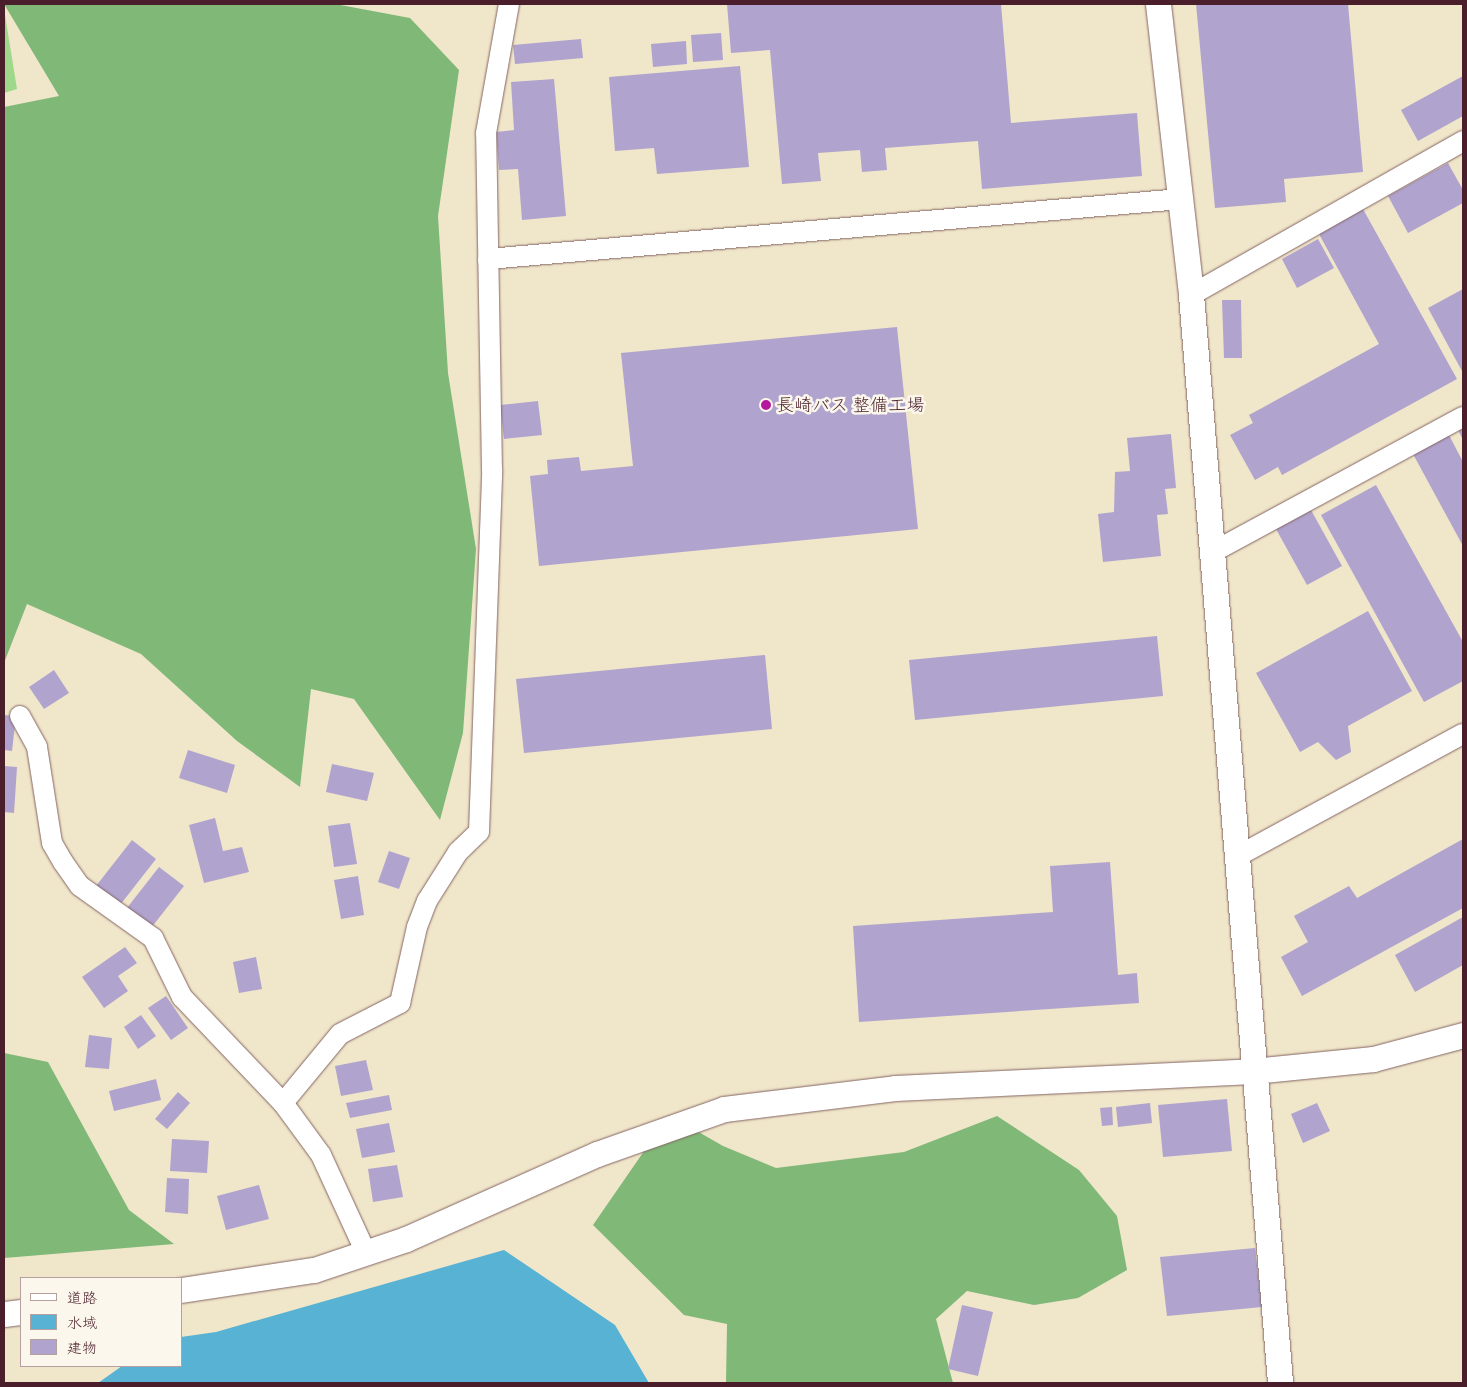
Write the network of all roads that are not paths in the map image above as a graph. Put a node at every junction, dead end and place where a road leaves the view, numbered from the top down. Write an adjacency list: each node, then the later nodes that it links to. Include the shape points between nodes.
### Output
1 (509, 4): 5 (street, via 488,116)
2 (1158, 4): 4 (street)
3 (1463, 141): 6 (street)
4 (1181, 199): 5 (street); 6 (street)
5 (488, 259): 14 (street, via 492,470 479,832 458,852 428,901 417,927 400,1003 340,1034)
6 (1191, 295): 8 (street)
7 (1463, 417): 8 (street)
8 (1212, 554): 11 (street)
9 (20, 716): 14 (street, via 37,747 52,843 63,862 80,886 152,938 182,997)
10 (1463, 734): 11 (street)
11 (1236, 857): 13 (street)
12 (1463, 1035): 13 (street, via 1373,1059)
13 (1253, 1071): 15 (street, via 895,1088 724,1109 597,1154 463,1215); 19 (street)
14 (283, 1103): 15 (street, via 321,1155)
15 (366, 1253): 16 (street, via 314,1270)
16 (182, 1290)
17 (20, 1312): 18 (street)
18 (4, 1314)
19 (1280, 1383)

